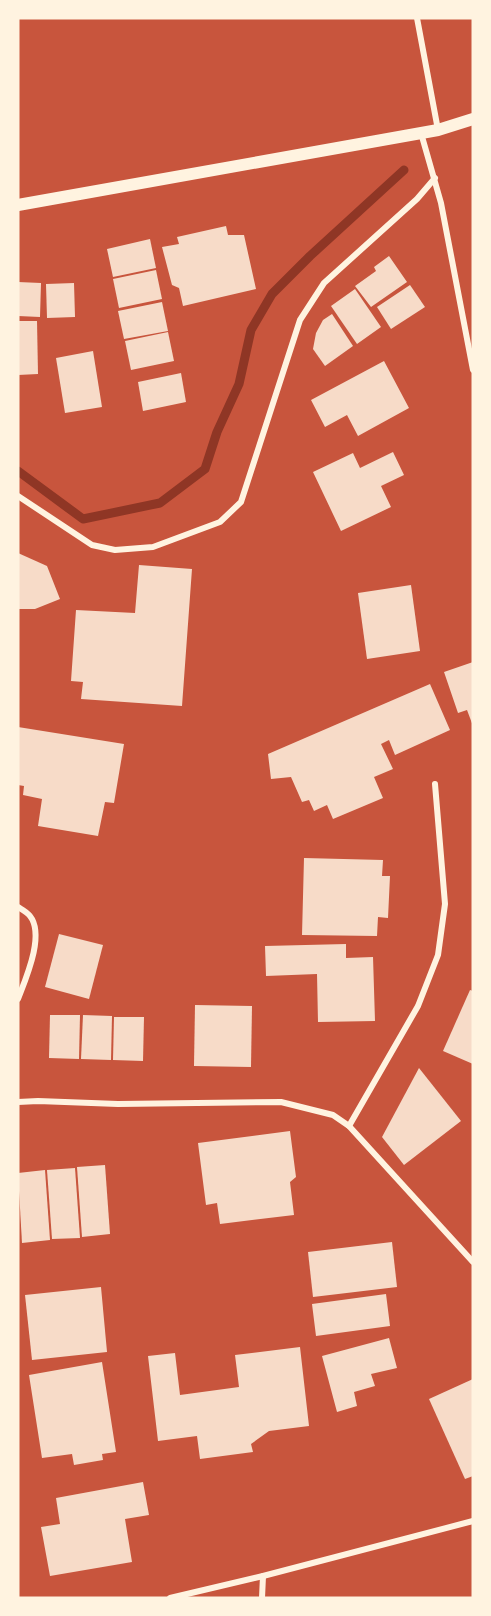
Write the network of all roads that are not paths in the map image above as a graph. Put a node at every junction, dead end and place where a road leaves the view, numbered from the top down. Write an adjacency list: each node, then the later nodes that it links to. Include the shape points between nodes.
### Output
1 (417, 18): 3 (street)
2 (473, 119): 3 (main road)
3 (438, 130): 4 (main road)
4 (421, 133): 5 (street); 6 (main road)
5 (435, 178): 7 (street); 8 (street, via 324,283 300,320 241,502 220,522 153,547 115,550 92,545)
6 (18, 205)
7 (473, 370)
8 (18, 496)
9 (435, 784): 13 (street, via 444,904 438,955 418,1006)
10 (18, 907): 11 (street, via 30,916 36,933 30,967)
11 (18, 999)
12 (18, 1102): 13 (street, via 281,1102 333,1115)
13 (349, 1126): 14 (street)
14 (473, 1262)
15 (473, 1521): 16 (street)
16 (263, 1576): 17 (street); 18 (street)
17 (170, 1598)
18 (262, 1598)

